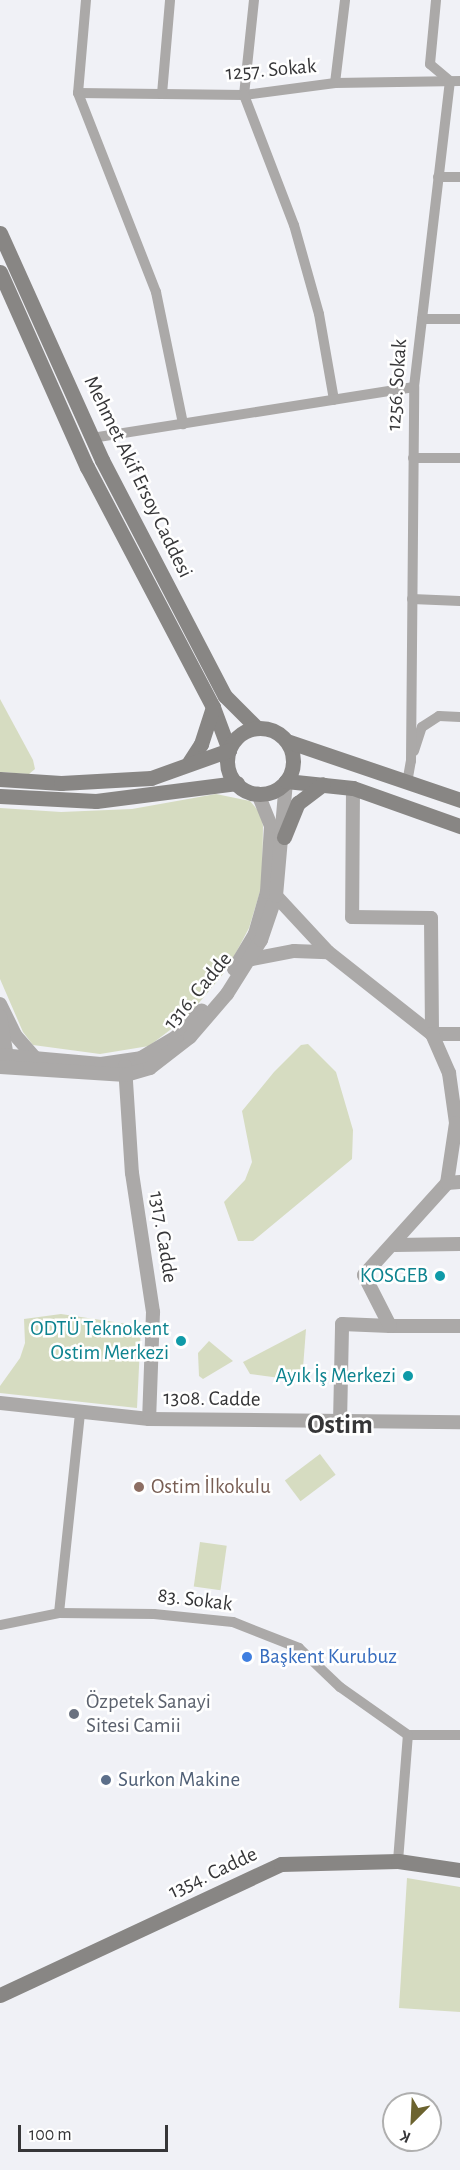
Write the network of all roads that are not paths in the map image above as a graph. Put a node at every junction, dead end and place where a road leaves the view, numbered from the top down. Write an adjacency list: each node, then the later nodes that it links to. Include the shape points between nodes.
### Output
1 (86, 0): 8 (street)
2 (170, 0): 9 (street)
3 (254, 0): 10 (street)
4 (345, 0): 7 (street, 1257. Sokak)
5 (436, 0): 6 (street, via 430,64)
6 (455, 81): 7 (street); 11 (street, 1256. Sokak)
7 (336, 83): 10 (street, 1257. Sokak)
8 (78, 93): 9 (street, 1257. Sokak); 19 (street, via 156,292)
9 (162, 94): 10 (street, 1257. Sokak)
10 (244, 95): 18 (street, via 294,225 319,314)
11 (438, 177): 12 (street); 16 (street, 1256. Sokak)
12 (460, 177)
13 (0, 233): 20 (main road, Mehmet Akif Ersoy Caddesi)
14 (0, 272): 25 (main road, Mehmet Akif Ersoy Caddesi, via 87,466)
15 (460, 319): 16 (street)
16 (422, 320): 17 (street, 1256. Sokak)
17 (414, 387): 18 (street); 21 (street, 1256. Sokak)
18 (334, 400): 19 (street)
19 (183, 424): 20 (street)
20 (92, 438): 27 (main road, Mehmet Akif Ersoy Caddesi, via 225,696)
21 (413, 458): 22 (street); 23 (street, 1256. Sokak)
22 (460, 458)
23 (412, 600): 24 (street); 30 (street, 1256. Sokak)
24 (460, 601)
25 (213, 707): 29 (main road, Mehmet Akif Ersoy Caddesi); 31 (main road, via 201,744)
26 (460, 717): 30 (street, via 439,716 422,728)
27 (257, 728): 28 (main road, via 274,730); 29 (main road, via 240,735)
28 (287, 741): 33 (main road, via 293,762); 35 (main road)
29 (229, 750): 31 (main road); 34 (main road, via 228,768)
30 (411, 761): 35 (street, 1256. Sokak)
31 (188, 764): 32 (main road, via 151,778 61,783)
32 (0, 779)
33 (286, 781): 36 (main road); 38 (main road, via 273,791); 42 (street, 1316. Cadde)
34 (237, 783): 38 (main road); 39 (main road, via 96,801)
35 (407, 783): 40 (main road)
36 (323, 784): 37 (main road); 42 (main road, via 298,803)
37 (353, 788): 41 (main road); 48 (street, via 352,917 431,918)
38 (258, 793): 52 (street, 1316. Cadde, via 271,825 267,892 255,934 217,994 176,1037)
39 (0, 796)
40 (458, 800)
41 (460, 826)
42 (284, 837): 43 (street, 1316. Cadde)
43 (276, 896): 44 (street); 45 (street, 1316. Cadde)
44 (328, 952): 45 (street, via 294,951); 48 (street)
45 (252, 958): 52 (street, 1316. Cadde, via 227,994 171,1055 150,1068)
46 (0, 1004): 50 (street, via 15,1035)
47 (0, 1016): 51 (street)
48 (432, 1034): 49 (street); 53 (street, via 449,1073 456,1123)
49 (460, 1034)
50 (35, 1058): 51 (street, 1316. Cadde); 52 (street, 1316. Cadde)
51 (4, 1061): 52 (street, 1316. Cadde)
52 (125, 1068): 60 (street, 1317. Cadde, via 132,1173 153,1312)
53 (454, 1183): 55 (street)
54 (460, 1244): 55 (street)
55 (395, 1245): 56 (street, via 364,1275)
56 (390, 1326): 57 (street); 62 (street, via 342,1324)
57 (460, 1326)
58 (0, 1402): 59 (street, 1308. Cadde)
59 (80, 1412): 60 (street, 1308. Cadde); 63 (street)
60 (149, 1419): 62 (street, 1308. Cadde)
61 (460, 1422): 62 (street, 1308. Cadde)
62 (340, 1423)
63 (59, 1613): 64 (street, 83. Sokak); 66 (street, 83. Sokak, via 154,1614 233,1622 299,1648 339,1688)
64 (0, 1625)
65 (460, 1735): 66 (street)
66 (408, 1736): 67 (street)
67 (398, 1861): 68 (main road, 1354. Cadde); 69 (main road, 1354. Cadde, via 281,1864)
68 (460, 1870)
69 (0, 1995)

